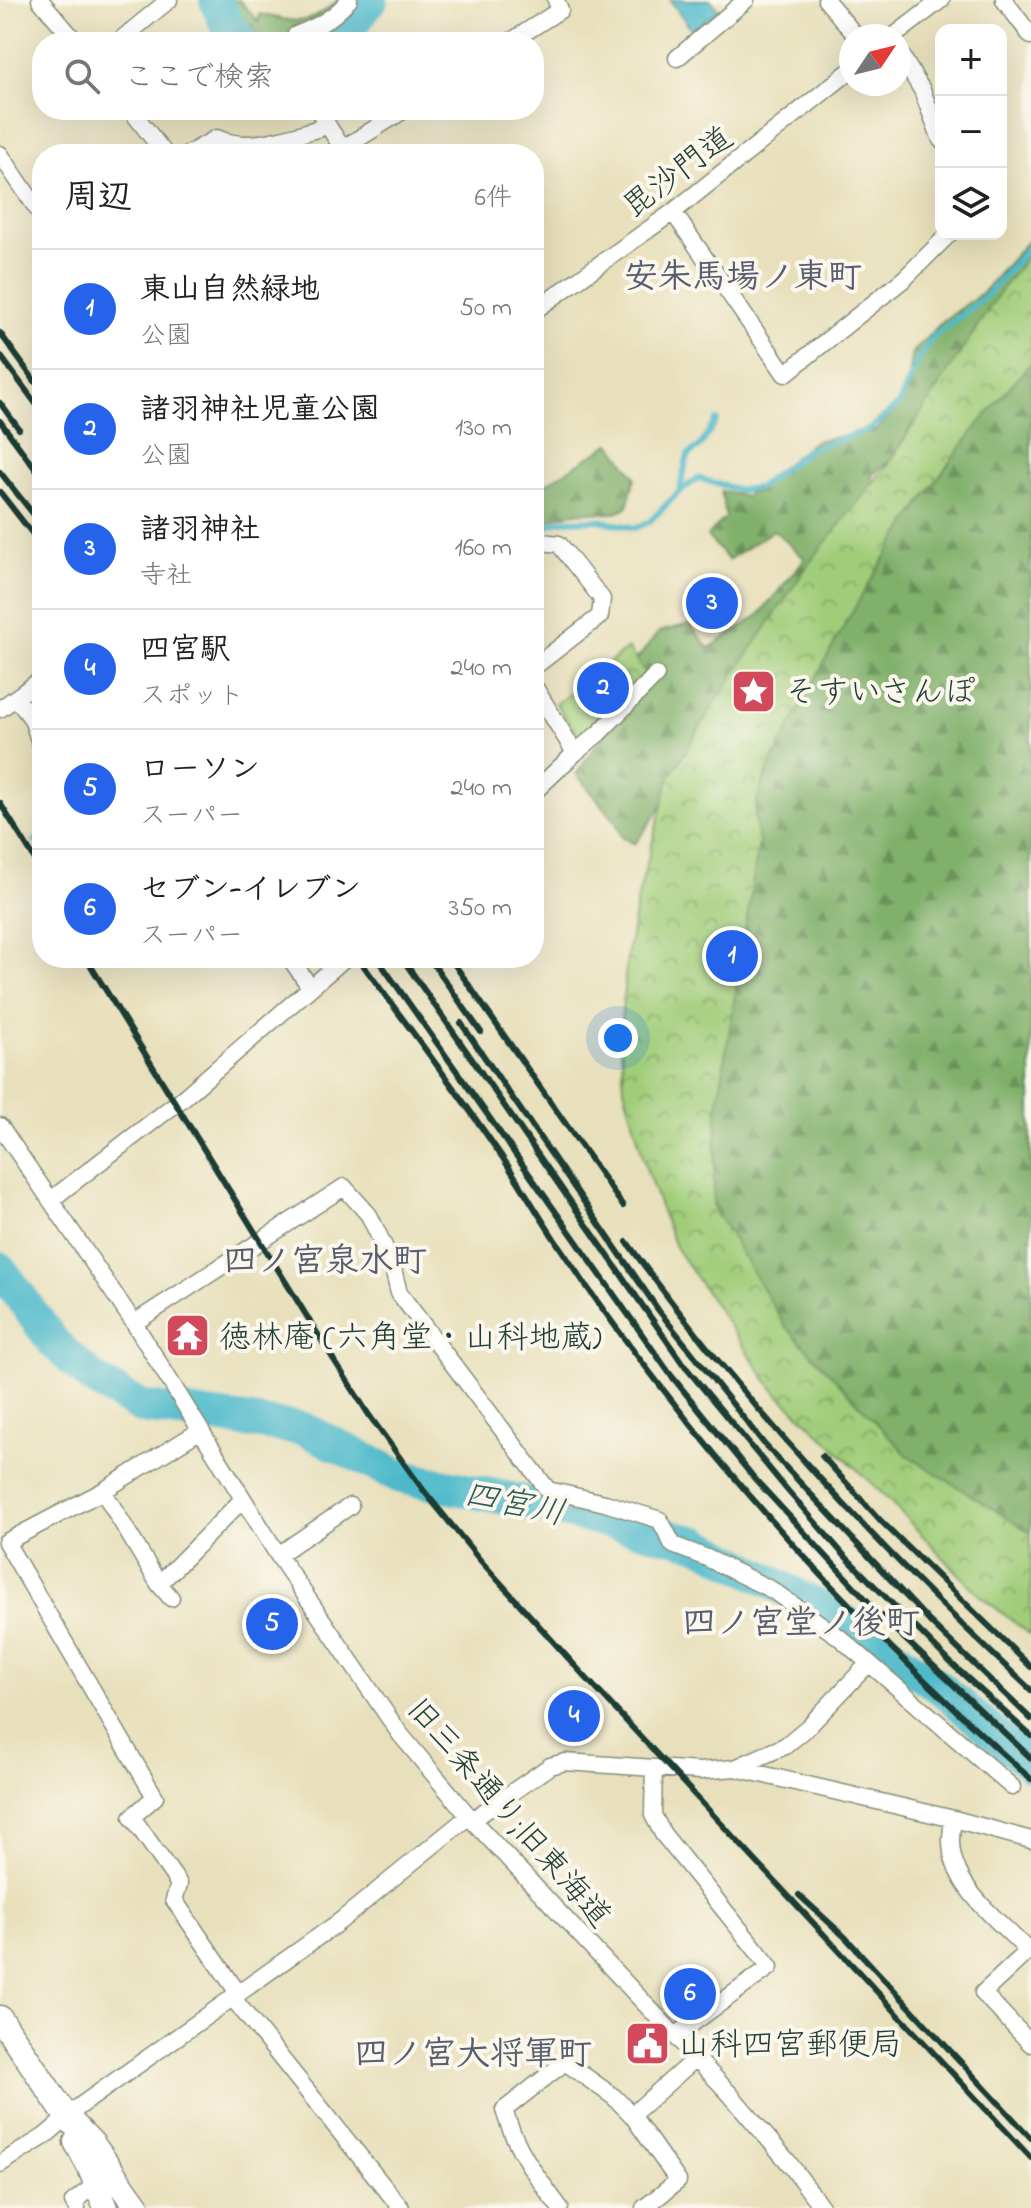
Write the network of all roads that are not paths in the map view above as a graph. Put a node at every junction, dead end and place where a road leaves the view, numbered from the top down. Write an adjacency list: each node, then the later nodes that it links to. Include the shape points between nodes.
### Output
1 (40, 0): 11 (street)
2 (169, 0): 12 (street)
3 (349, 0): 13 (street, via 321,25)
4 (556, 0): 14 (street, via 560,10)
5 (746, 0): 16 (street)
6 (826, 0): 9 (street)
7 (941, 0): 10 (street)
8 (1004, 0): 15 (street)
9 (846, 24)
10 (910, 24)
11 (67, 32)
12 (130, 32)
13 (304, 32)
14 (526, 32)
15 (1031, 36)
16 (677, 58)
17 (911, 72): 22 (street)
18 (839, 80): 32 (street, 毘沙門道)
19 (139, 120): 24 (street)
20 (324, 120): 23 (street)
21 (390, 120): 29 (street)
22 (935, 124)
23 (328, 126): 27 (street); 28 (street)
24 (157, 144)
25 (206, 144): 26 (street, via 217,138)
26 (229, 144)
27 (240, 144)
28 (339, 144)
29 (355, 144)
30 (0, 154): 31 (street)
31 (32, 201)
32 (673, 212): 33 (street, via 785,374 905,278); 34 (street, 毘沙門道)
33 (943, 240)
34 (544, 304)
35 (544, 542): 36 (street, via 559,544 602,599 600,616)
36 (544, 659)
37 (656, 675): 43 (street)
38 (32, 686): 39 (street)
39 (16, 698): 41 (street); 42 (street)
40 (544, 702): 43 (street)
41 (0, 709)
42 (32, 719)
43 (575, 753): 44 (street)
44 (544, 782)
45 (297, 968): 47 (street)
46 (333, 968): 47 (street)
47 (310, 987): 49 (street, via 182,1099)
48 (0, 1126): 49 (street)
49 (52, 1199): 50 (street)
50 (134, 1323): 51 (street, 旧三条通り;旧東海道); 59 (street, via 344,1187 369,1215 391,1261 399,1293 548,1490 660,1520 673,1545 772,1590)
51 (199, 1426): 52 (street); 53 (street, 旧三条通り;旧東海道)
52 (103, 1491): 55 (street); 57 (street)
53 (242, 1500): 56 (street, 旧三条通り;旧東海道); 57 (street)
54 (350, 1506): 56 (street)
55 (3, 1537): 66 (street, via 155,1797 132,1817 179,1884 174,1900)
56 (278, 1555): 63 (street, 旧三条通り;旧東海道, via 400,1734)
57 (159, 1584): 58 (street)
58 (171, 1598)
59 (869, 1663): 61 (street, via 785,1746); 62 (street)
60 (654, 1768): 61 (street); 63 (street, via 565,1762 550,1766); 68 (street, via 653,1815 663,1834 770,1967)
61 (735, 1768): 64 (street)
62 (1012, 1787)
63 (470, 1818): 66 (street); 68 (street, 旧三条通り;旧東海道)
64 (954, 1819): 65 (street); 69 (street, via 949,1841 955,1868 967,1888 1028,1951 983,1993)
65 (1031, 1840)
66 (235, 1995): 72 (street); 79 (street)
67 (0, 2018): 72 (main road)
68 (675, 2036): 70 (street, 旧三条通り;旧東海道)
69 (1031, 2044)
70 (696, 2058): 71 (street); 82 (street, 旧三条通り;旧東海道)
71 (632, 2115): 80 (street, via 565,2062 504,2110 523,2157); 81 (street, via 678,2181)
72 (67, 2117): 73 (street); 74 (main road); 78 (main road)
73 (0, 2164)
74 (93, 2175): 75 (street, via 73,2202); 76 (main road); 77 (main road)
75 (77, 2208)
76 (106, 2208)
77 (118, 2208)
78 (138, 2208)
79 (401, 2208)
80 (560, 2208)
81 (644, 2208)
82 (822, 2208)

